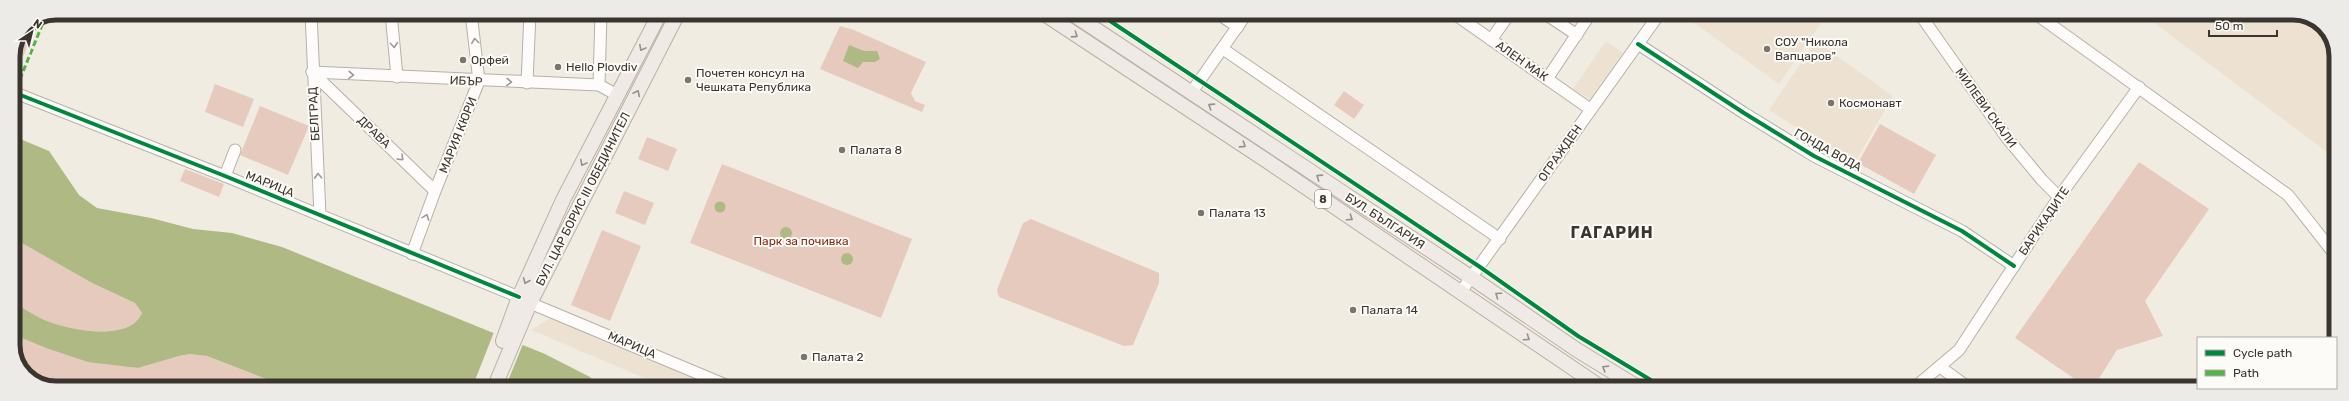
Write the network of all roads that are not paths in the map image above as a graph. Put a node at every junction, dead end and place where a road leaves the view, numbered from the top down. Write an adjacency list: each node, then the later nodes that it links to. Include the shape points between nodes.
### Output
1 (311, 20): 24 (street, БЕЛГРАД)
2 (392, 20): 25 (street, one-way to 25)
3 (472, 20): 27 (street, МАРИЯ КЮРИ, one-way to 3)
4 (530, 20): 28 (street)
5 (601, 20): 29 (street)
6 (656, 20): 33 (main road, БУЛ. ЦАР БОРИС III ОБЕДИНИТЕЛ, one-way to 33)
7 (674, 20): 46 (main road, БУЛ. ЦАР БОРИС III ОБЕДИНИТЕЛ, one-way to 7)
8 (1054, 20): 45 (main road, 8, one-way to 45)
9 (1082, 20): 31 (main road, БУЛ. БЪЛГАРИЯ / 8)
10 (1228, 20): 19 (street)
11 (1242, 20): 19 (street)
12 (1463, 20): 21 (street, АЛЕН МАК)
13 (1505, 20): 21 (street)
14 (1554, 20): 20 (street)
15 (1587, 20): 20 (street)
16 (1655, 20): 22 (street, ОГРАЖДЕН)
17 (1924, 20): 38 (street, МИЛЕВИ СКАЛИ, via 2007,138)
18 (2043, 20): 30 (street)
19 (1238, 27): 23 (street)
20 (1577, 35): 26 (street)
21 (1491, 40): 26 (street, АЛЕН МАК)
22 (1638, 44): 34 (street, ОГРАЖДЕН); 43 (street, ГОНДА ВОДА, via 1814,156 1962,231)
23 (1223, 48): 31 (street); 40 (street)
24 (312, 72): 25 (street, ИБЪР, one-way to 25); 37 (street, ДРАВА, one-way to 37); 39 (street, БЕЛГРАД, one-way to 24)
25 (397, 77): 27 (street, ИБЪР)
26 (1547, 79): 34 (street, АЛЕН МАК)
27 (480, 81): 28 (street, ИБЪР, one-way to 28); 37 (street, МАРИЯ КЮРИ)
28 (527, 83): 29 (street, ИБЪР)
29 (599, 85): 33 (street, ИБЪР)
30 (2139, 87): 38 (street, БАРИКАДИТЕ); 41 (street, via 2288,194)
31 (1191, 93): 44 (main road, БУЛ. БЪЛГАРИЯ / 8, one-way to 31)
32 (20, 95): 36 (street, МАРИЦА)
33 (617, 95): 46 (main road, БУЛ. ЦАР БОРИС III ОБЕДИНИТЕЛ, one-way to 46, via 563,200)
34 (1590, 109): 40 (street, ОГРАЖДЕН)
35 (235, 150): 36 (street)
36 (225, 176): 39 (street, МАРИЦА)
37 (435, 191): 42 (street, МАРИЯ КЮРИ, one-way to 37)
38 (2059, 197): 43 (street, БАРИКАДИТЕ)
39 (320, 215): 42 (street, МАРИЦА)
40 (1500, 239): 44 (street, ОГРАЖДЕН)
41 (2329, 247)
42 (412, 254): 46 (street, МАРИЦА)
43 (2014, 266): 48 (street, БАРИКАДИТЕ, via 1959,350)
44 (1472, 278): 45 (street, ОГРАЖДЕН); 53 (main road, БУЛ. БЪЛГАРИЯ / 8, one-way to 44, via 1577,350)
45 (1460, 293): 52 (main road, 8, one-way to 52)
46 (525, 300): 47 (main road, БУЛ. ЦАР БОРИС III ОБЕДИНИТЕЛ); 51 (street, МАРИЦА)
47 (514, 327): 49 (main road, БУЛ. ЦАР БОРИС III ОБЕДИНИТЕЛ); 50 (main road, БУЛ. ЦАР БОРИС III ОБЕДИНИТЕЛ)
48 (1940, 367): 54 (street, БАРИКАДИТЕ); 55 (street)
49 (487, 381)
50 (496, 381)
51 (716, 381)
52 (1592, 381)
53 (1628, 381)
54 (1923, 381)
55 (1959, 381)

